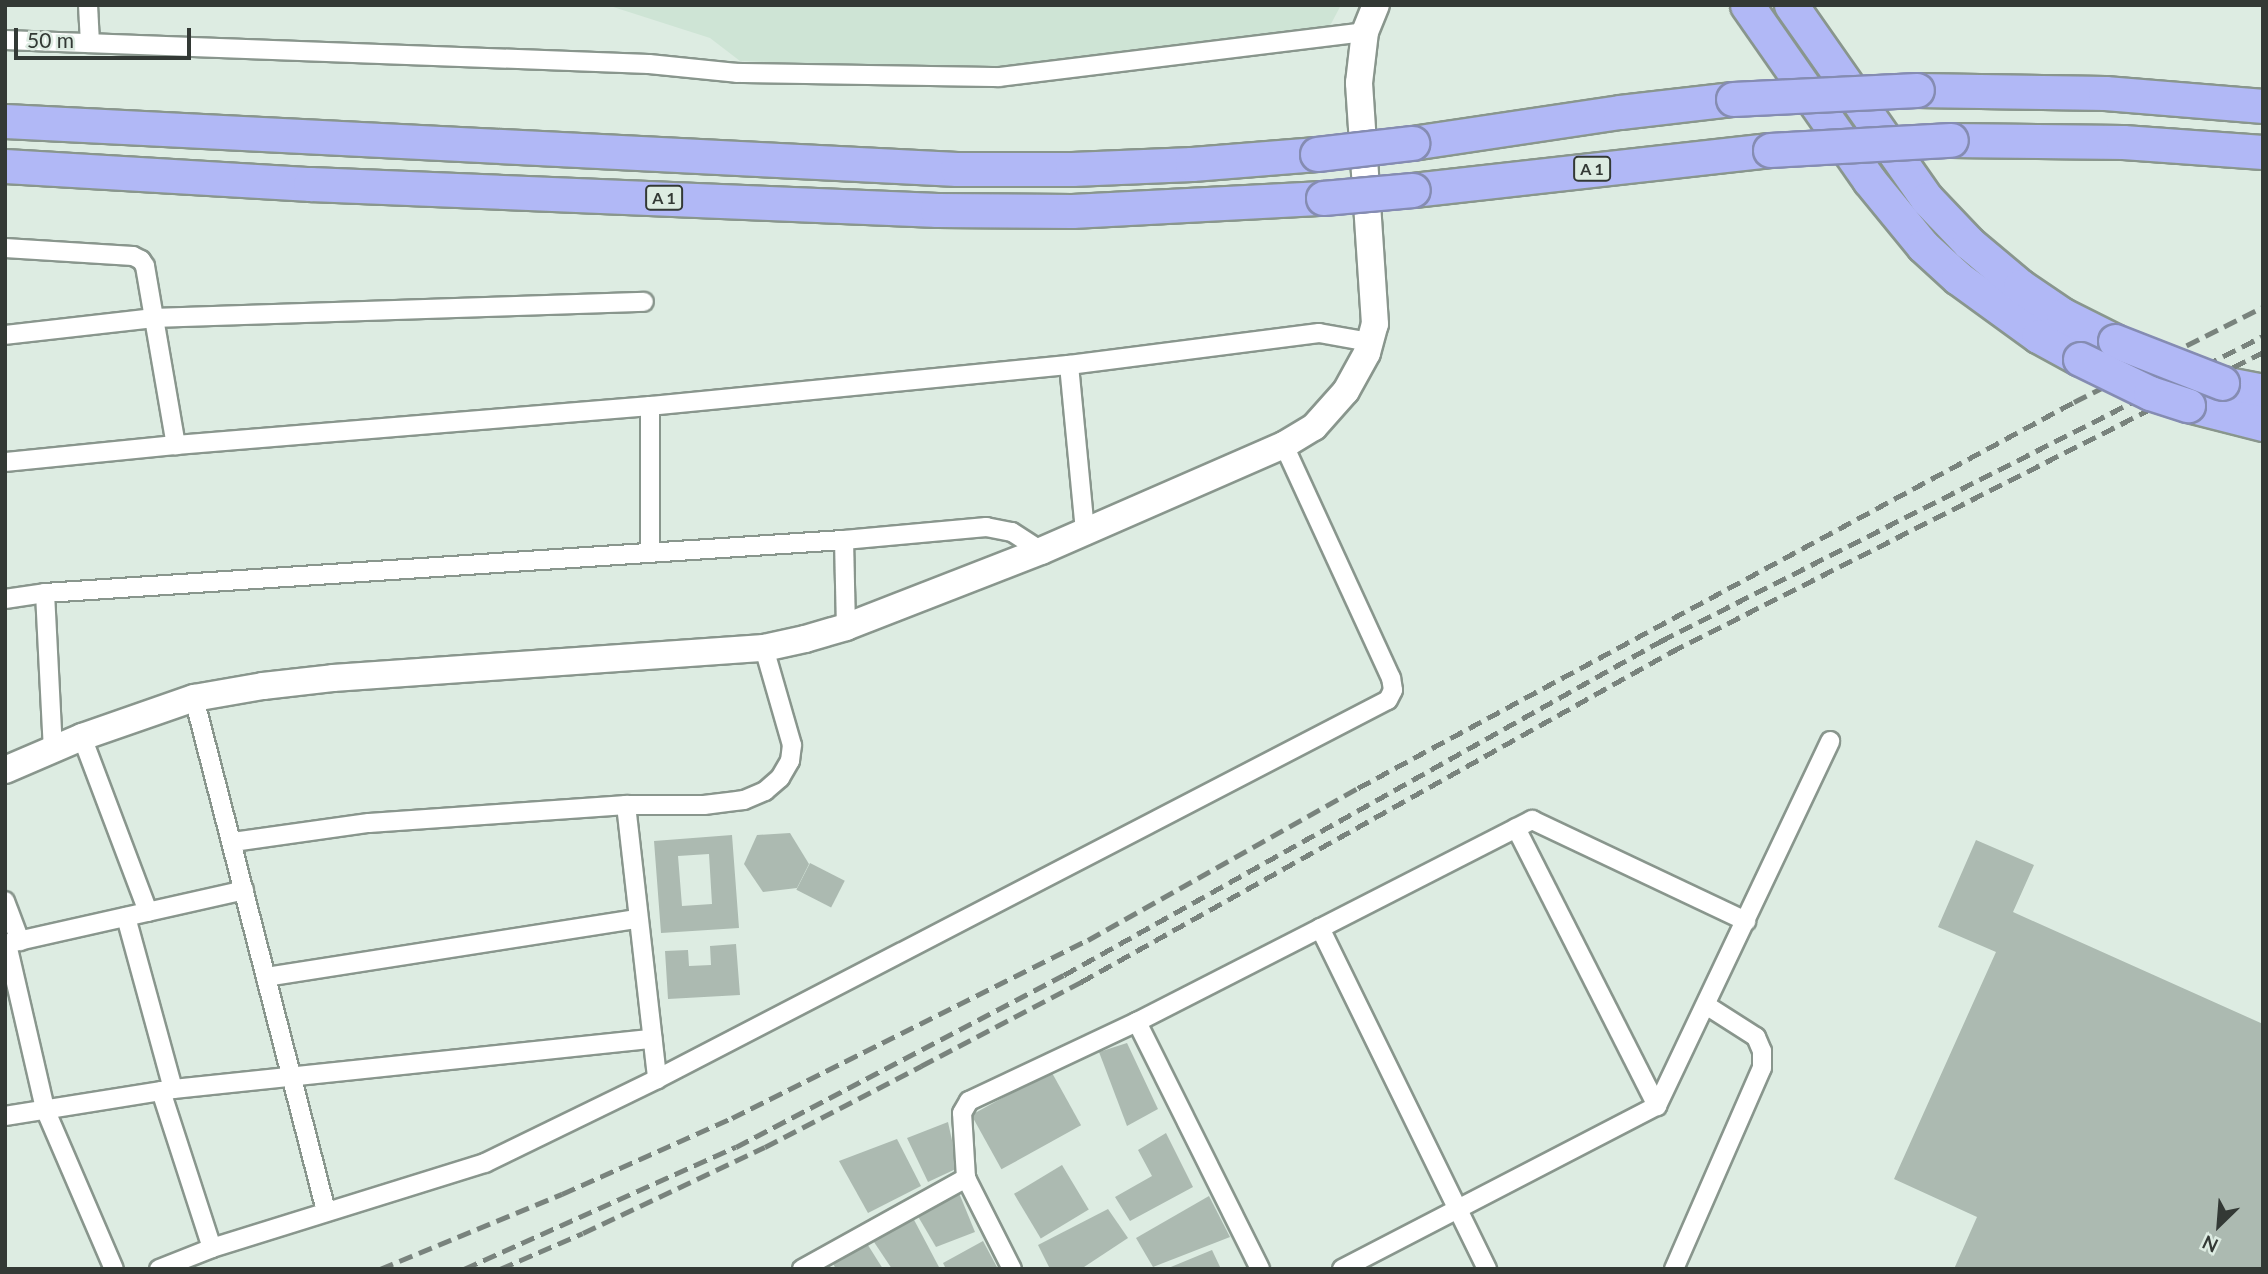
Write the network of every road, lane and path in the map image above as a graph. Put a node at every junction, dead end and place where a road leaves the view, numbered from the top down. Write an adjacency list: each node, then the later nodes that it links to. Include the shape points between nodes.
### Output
1 (88, 5): 7 (street)
2 (1376, 5): 5 (street)
3 (1746, 5): 20 (highway, bridge, via 1869,180 1923,246 1958,278 2038,336 2150,393)
4 (1791, 5): 18 (highway, bridge, via 1927,198 1969,243 2020,286 2063,315 2115,341 2222,383)
5 (1364, 32): 7 (street, via 999,77 737,74 649,64); 16 (street, via 1359,83 1375,324)
6 (5, 40): 7 (street)
7 (90, 43)
8 (2263, 106): 9 (highway, bridge, via 2105,93 1917,90 1732,99 1412,144 1192,164 1072,169 957,169)
9 (5, 121)
10 (2263, 152): 11 (highway, A 1, bridge, via 2123,142 1951,140 1770,150 1323,198 1072,211 937,210 310,184)
11 (5, 166)
12 (5, 248): 14 (street, via 133,256 145,266)
13 (644, 302): 14 (street)
14 (154, 318): 15 (street); 21 (street)
15 (5, 335)
16 (1370, 342): 17 (street, via 1319,333); 22 (street, via 1331,411)
17 (1069, 365): 19 (street); 24 (street)
18 (2263, 391)
19 (650, 407): 21 (street); 27 (street)
20 (2263, 424)
21 (176, 444): 23 (street)
22 (1284, 445): 24 (street); 53 (street, via 1391,678 1393,690 1388,700)
23 (5, 463)
24 (1085, 532): 26 (street)
25 (844, 540): 26 (street, via 986,527 1012,532); 27 (street); 30 (street)
26 (1041, 551): 30 (street)
27 (650, 553): 28 (street)
28 (44, 593): 29 (street); 35 (street)
29 (5, 599)
30 (846, 627): 31 (street)
31 (764, 648): 32 (street, via 333,678); 37 (street, via 792,745 790,761 779,778 765,791 744,800)
32 (194, 698): 33 (street); 39 (street)
33 (82, 737): 35 (street); 42 (street)
34 (1830, 741): 45 (street)
35 (53, 750): 36 (street)
36 (5, 770)
37 (626, 805): 39 (street, via 369,823); 44 (street)
38 (1516, 828): 45 (street, via 1532,820); 46 (street); 55 (street)
39 (233, 842): 40 (street)
40 (244, 890): 42 (street); 48 (street)
41 (5, 901): 47 (street)
42 (148, 912): 43 (street)
43 (126, 917): 47 (street); 54 (street)
44 (638, 919): 48 (street); 51 (street)
45 (1746, 921): 49 (street)
46 (1320, 928): 50 (street); 59 (street)
47 (11, 943): 56 (street)
48 (266, 977): 52 (street)
49 (1706, 1005): 55 (street); 69 (street, via 1756,1037 1762,1068)
50 (1137, 1022): 58 (street, via 969,1101 962,1113); 66 (street)
51 (652, 1039): 52 (street); 53 (street)
52 (292, 1079): 54 (street); 60 (street)
53 (657, 1079): 60 (street, via 485,1163)
54 (167, 1090): 56 (street); 61 (street)
55 (1657, 1106): 59 (street)
56 (45, 1109): 57 (street); 62 (street)
57 (5, 1116)
58 (966, 1178): 64 (street); 65 (street)
59 (1458, 1209): 67 (street); 68 (street)
60 (326, 1211): 61 (street)
61 (212, 1248): 63 (street)
62 (114, 1269)
63 (159, 1269)
64 (802, 1269)
65 (1012, 1269)
66 (1259, 1269)
67 (1342, 1269)
68 (1488, 1269)
69 (1674, 1269)

